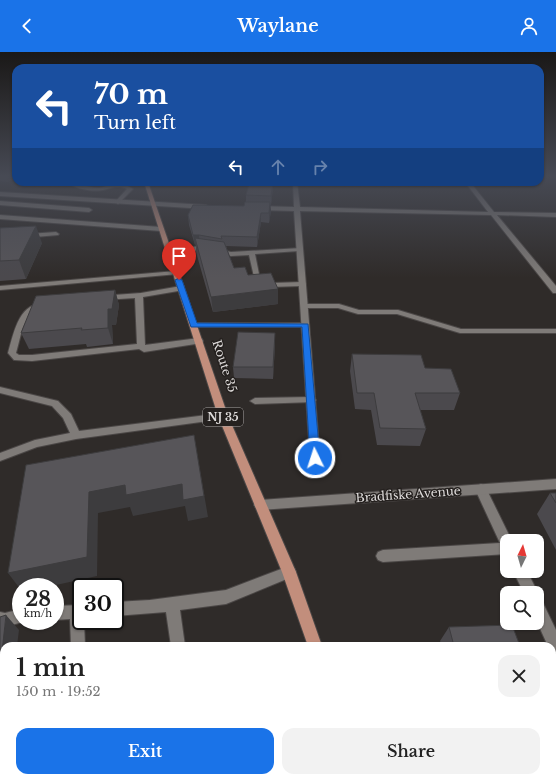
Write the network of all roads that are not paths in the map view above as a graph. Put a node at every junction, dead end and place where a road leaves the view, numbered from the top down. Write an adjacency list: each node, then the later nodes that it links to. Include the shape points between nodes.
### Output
1 (155, 210): 8 (main road, Route 35 / NJ 35)
2 (296, 210): 11 (street)
3 (349, 210): 5 (street)
4 (491, 210): 5 (street)
5 (493, 213): 6 (street); 18 (street)
6 (556, 215)
7 (0, 217): 8 (street)
8 (161, 229): 12 (main road, Route 35 / NJ 35)
9 (56, 234): 10 (street)
10 (0, 238)
11 (300, 249): 13 (street); 15 (street)
12 (169, 252): 13 (street, via 200,248 231,254); 14 (main road, Route 35 / NJ 35)
13 (252, 253): 15 (street, via 257,280 270,285)
14 (176, 273): 16 (street); 17 (main road, Route 35 / NJ 35)
15 (302, 284): 22 (street)
16 (0, 288)
17 (181, 288): 19 (street); 23 (main road, Route 35 / NJ 35)
18 (556, 291)
19 (141, 295): 20 (street); 27 (street)
20 (95, 299)
21 (50, 304): 27 (street, via 31,310 23,316 12,353 17,358)
22 (304, 306): 24 (street); 25 (street, via 339,306 358,312 398,312 460,331)
23 (194, 325): 24 (street); 26 (main road, Route 35 / NJ 35)
24 (305, 325): 29 (street)
25 (556, 331)
26 (199, 341): 27 (street, via 144,348); 31 (main road, Route 35 / NJ 35)
27 (141, 346)
28 (0, 390): 32 (street, via 55,403 67,416)
29 (311, 400): 30 (street); 34 (street)
30 (255, 401)
31 (223, 416): 32 (street); 37 (main road, Route 35 / NJ 35)
32 (76, 435): 33 (street, via 35,444)
33 (0, 457)
34 (315, 458)
35 (556, 484): 36 (street, Bradfiske Avenue)
36 (481, 489): 37 (street, Bradfiske Avenue); 38 (street)
37 (260, 505): 41 (main road, Route 35 / NJ 35)
38 (503, 534)
39 (500, 548): 40 (street)
40 (383, 556)
41 (289, 572): 42 (street, via 226,597); 50 (main road, Route 35 / NJ 35)
42 (172, 605): 43 (street); 49 (street)
43 (124, 608)
44 (12, 618): 45 (street)
45 (0, 619)
46 (544, 621): 51 (street)
47 (78, 630): 48 (street)
48 (78, 642)
49 (177, 642)
50 (314, 642)
51 (554, 642)

